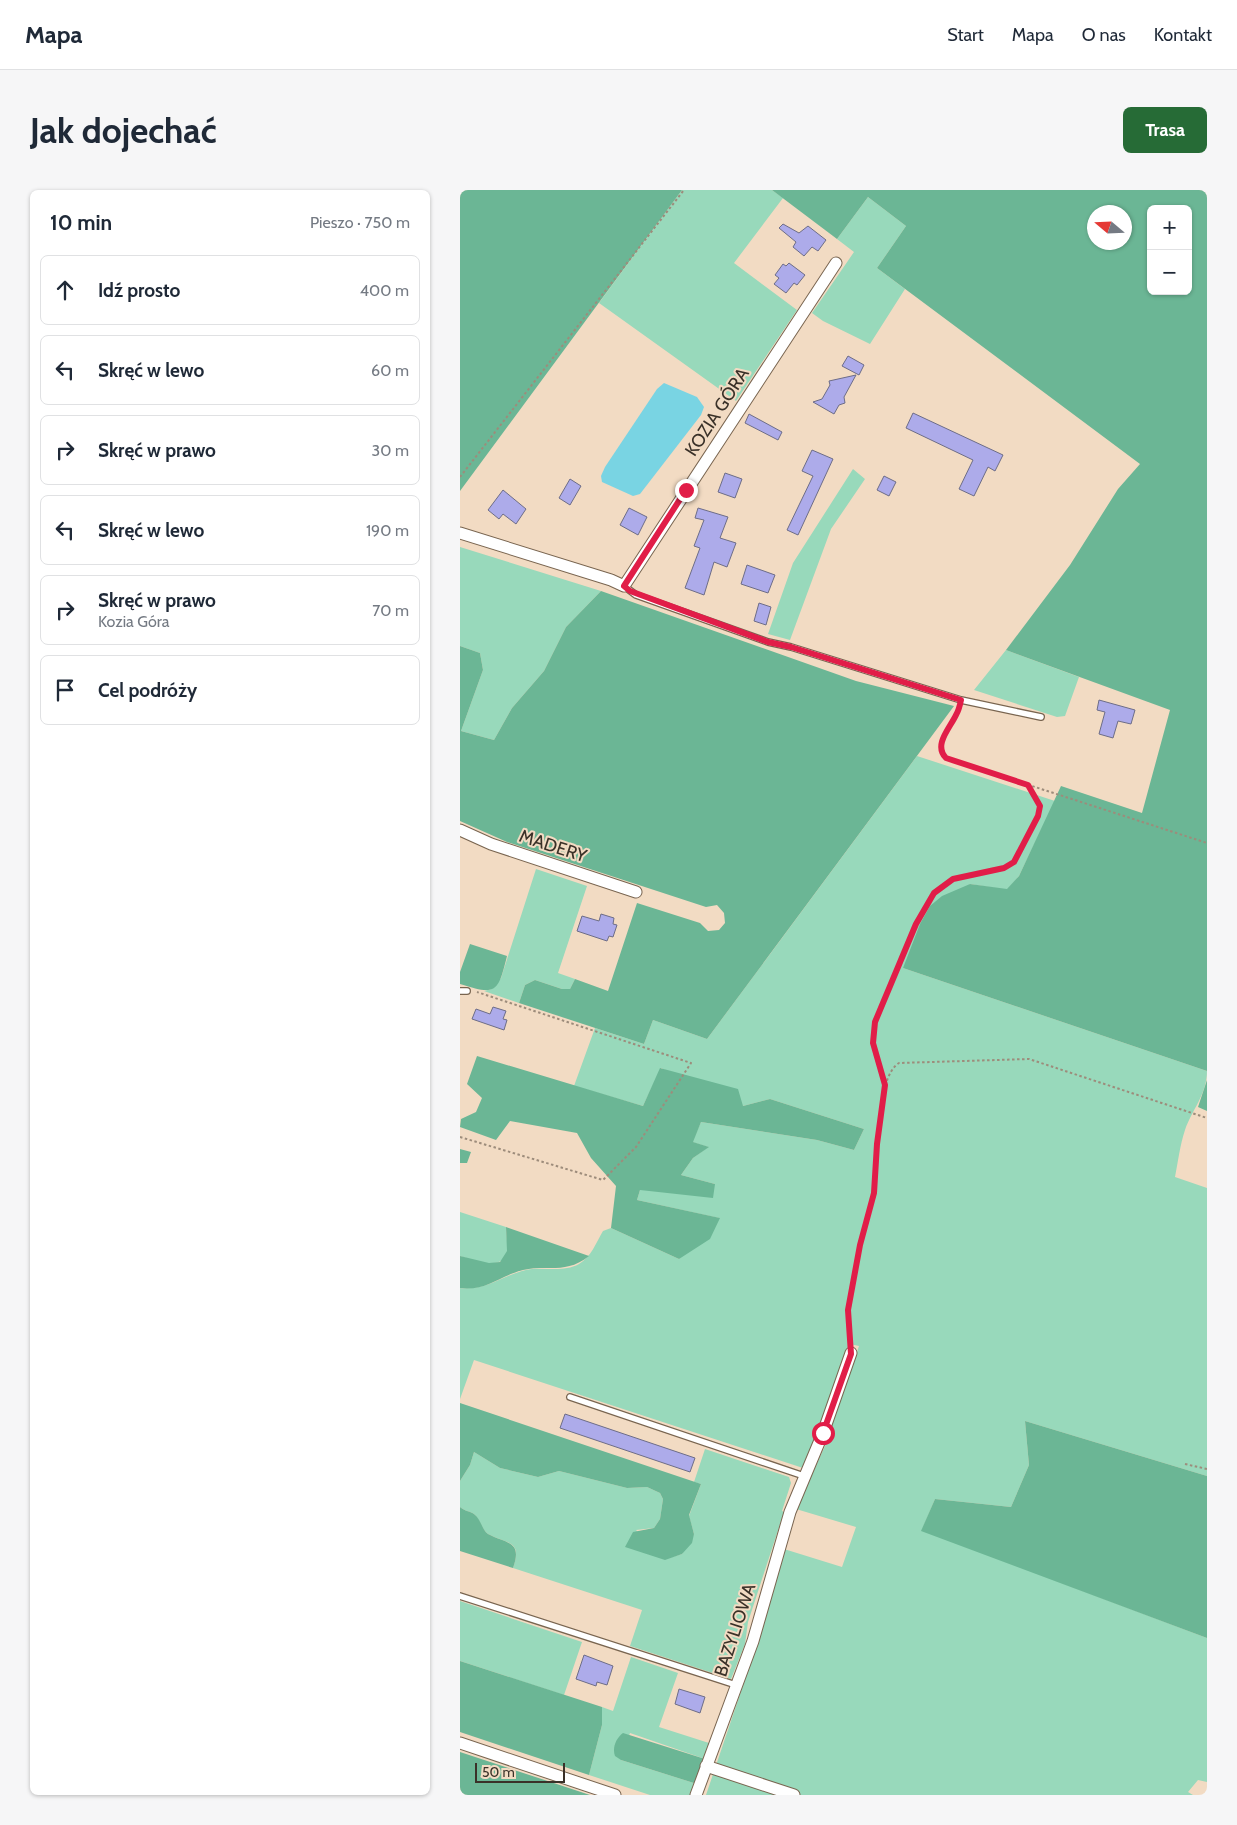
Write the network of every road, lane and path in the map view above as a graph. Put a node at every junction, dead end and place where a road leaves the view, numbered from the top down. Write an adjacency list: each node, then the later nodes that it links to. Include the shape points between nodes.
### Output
1 (684, 190): 3 (path)
2 (836, 263): 5 (street, KOZIA GÓRA)
3 (460, 477)
4 (460, 533): 5 (street)
5 (624, 586): 6 (lane, via 636,595 768,642)
6 (961, 700): 7 (lane); 8 (path, via 941,745 942,753 946,758)
7 (1041, 717)
8 (1028, 785): 10 (path); 13 (path, via 1040,806 1014,862 1004,868 953,879 942,886 927,904 916,924 875,1022 873,1043)
9 (460, 830): 11 (street, MADERY, via 491,844)
10 (1207, 843)
11 (636, 892)
12 (463, 991): 15 (path, via 691,1063 636,1147 603,1180)
13 (885, 1085): 14 (path, via 893,1067 899,1063 1029,1059); 16 (path, via 874,1193 848,1310)
14 (1207, 1118)
15 (460, 1137)
16 (851, 1354): 20 (street, BAZYLIOWA)
17 (570, 1396): 20 (lane)
18 (1185, 1464): 19 (path)
19 (1207, 1470)
20 (804, 1476): 22 (street, BAZYLIOWA)
21 (460, 1596): 22 (lane)
22 (736, 1684): 24 (street, BAZYLIOWA)
23 (460, 1743): 25 (street)
24 (706, 1766): 26 (street, BAZYLIOWA); 27 (street)
25 (615, 1795)
26 (696, 1795)
27 (794, 1795)

